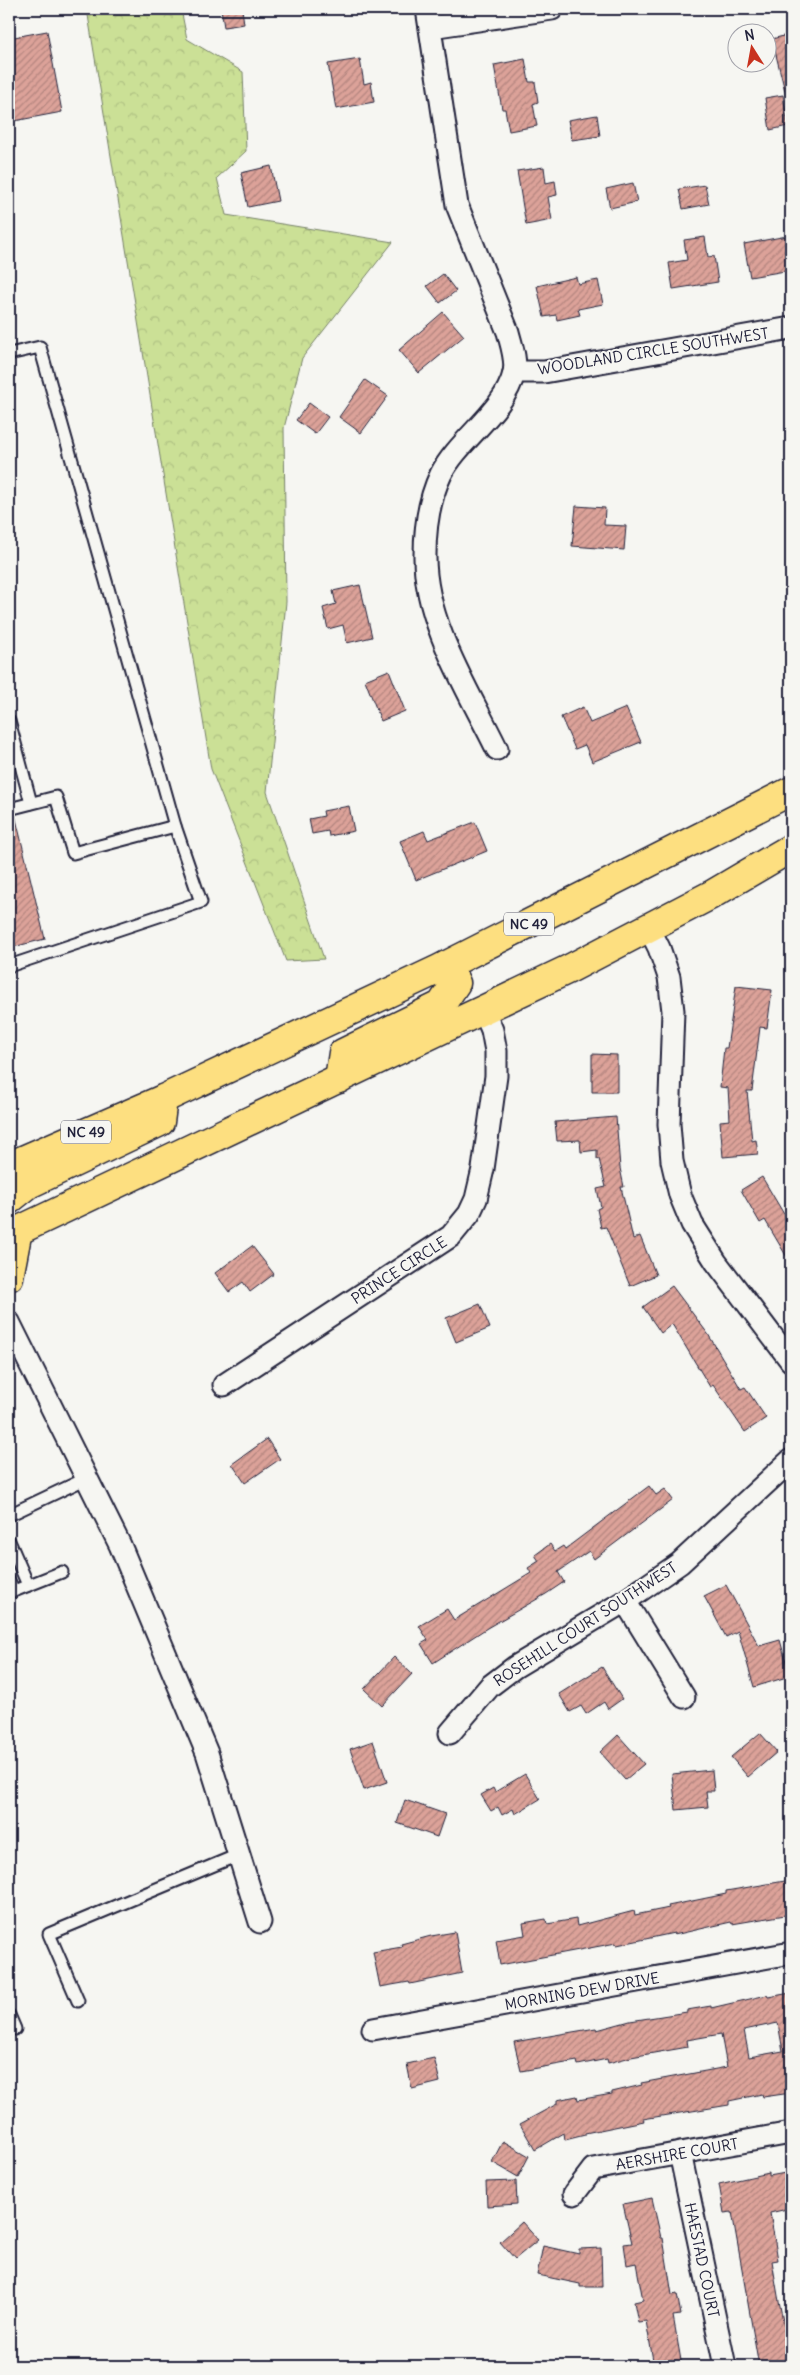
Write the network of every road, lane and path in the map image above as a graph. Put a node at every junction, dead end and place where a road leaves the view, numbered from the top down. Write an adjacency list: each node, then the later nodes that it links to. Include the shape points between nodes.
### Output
1 (552, 9): 2 (street)
2 (429, 18): 5 (street, via 457,205 508,332)
3 (791, 328): 5 (street, WOODLAND CIRCLE SOUTHWEST, via 544,372)
4 (9, 354): 11 (lane, via 40,346)
5 (514, 372): 7 (street, via 505,395 457,450 441,474 426,526 424,557 428,590 440,632)
6 (9, 722): 9 (lane)
7 (497, 749)
8 (791, 791): 14 (highway, NC 49)
9 (31, 803): 10 (lane); 11 (lane, via 56,797 74,853)
10 (9, 809)
11 (175, 826): 15 (lane, via 201,902)
12 (791, 848): 13 (highway)
13 (649, 928): 16 (highway); 24 (street, via 669,977 673,1010 669,1124 672,1161 680,1195 692,1224 716,1262)
14 (447, 965): 17 (highway, via 456,983 442,1005 343,1053); 18 (highway, NC 49)
15 (9, 966)
16 (484, 1011): 17 (highway); 25 (street, PRINCE CIRCLE, via 496,1051 496,1076 483,1169 469,1214 451,1236)
17 (339, 1079): 21 (highway)
18 (163, 1099): 19 (highway, NC 49); 20 (highway, via 160,1122 29,1184)
19 (9, 1166)
20 (9, 1200)
21 (13, 1233): 22 (highway)
22 (9, 1277)
23 (9, 1322): 27 (street)
24 (791, 1361)
25 (224, 1385)
26 (791, 1460): 33 (street, ROSEHILL COURT SOUTHWEST, via 680,1562)
27 (88, 1478): 28 (lane); 36 (street, via 120,1545 207,1753)
28 (9, 1515)
29 (9, 1541): 31 (lane)
30 (62, 1572): 31 (lane)
31 (28, 1584): 32 (lane)
32 (11, 1586)
33 (625, 1602): 34 (street); 35 (street, ROSEHILL COURT SOUTHWEST, via 496,1681)
34 (684, 1697)
35 (450, 1733)
36 (238, 1855): 37 (street); 39 (lane, via 49,1934)
37 (260, 1922)
38 (791, 1953): 42 (street, MORNING DEW DRIVE)
39 (78, 2001)
40 (9, 2015): 41 (lane)
41 (15, 2029)
42 (373, 2030)
43 (791, 2133): 44 (street, AERSHIRE COURT)
44 (680, 2153): 45 (street, AERSHIRE COURT, via 593,2169); 46 (street, HAESTAD COURT)
45 (574, 2194)
46 (725, 2366)

